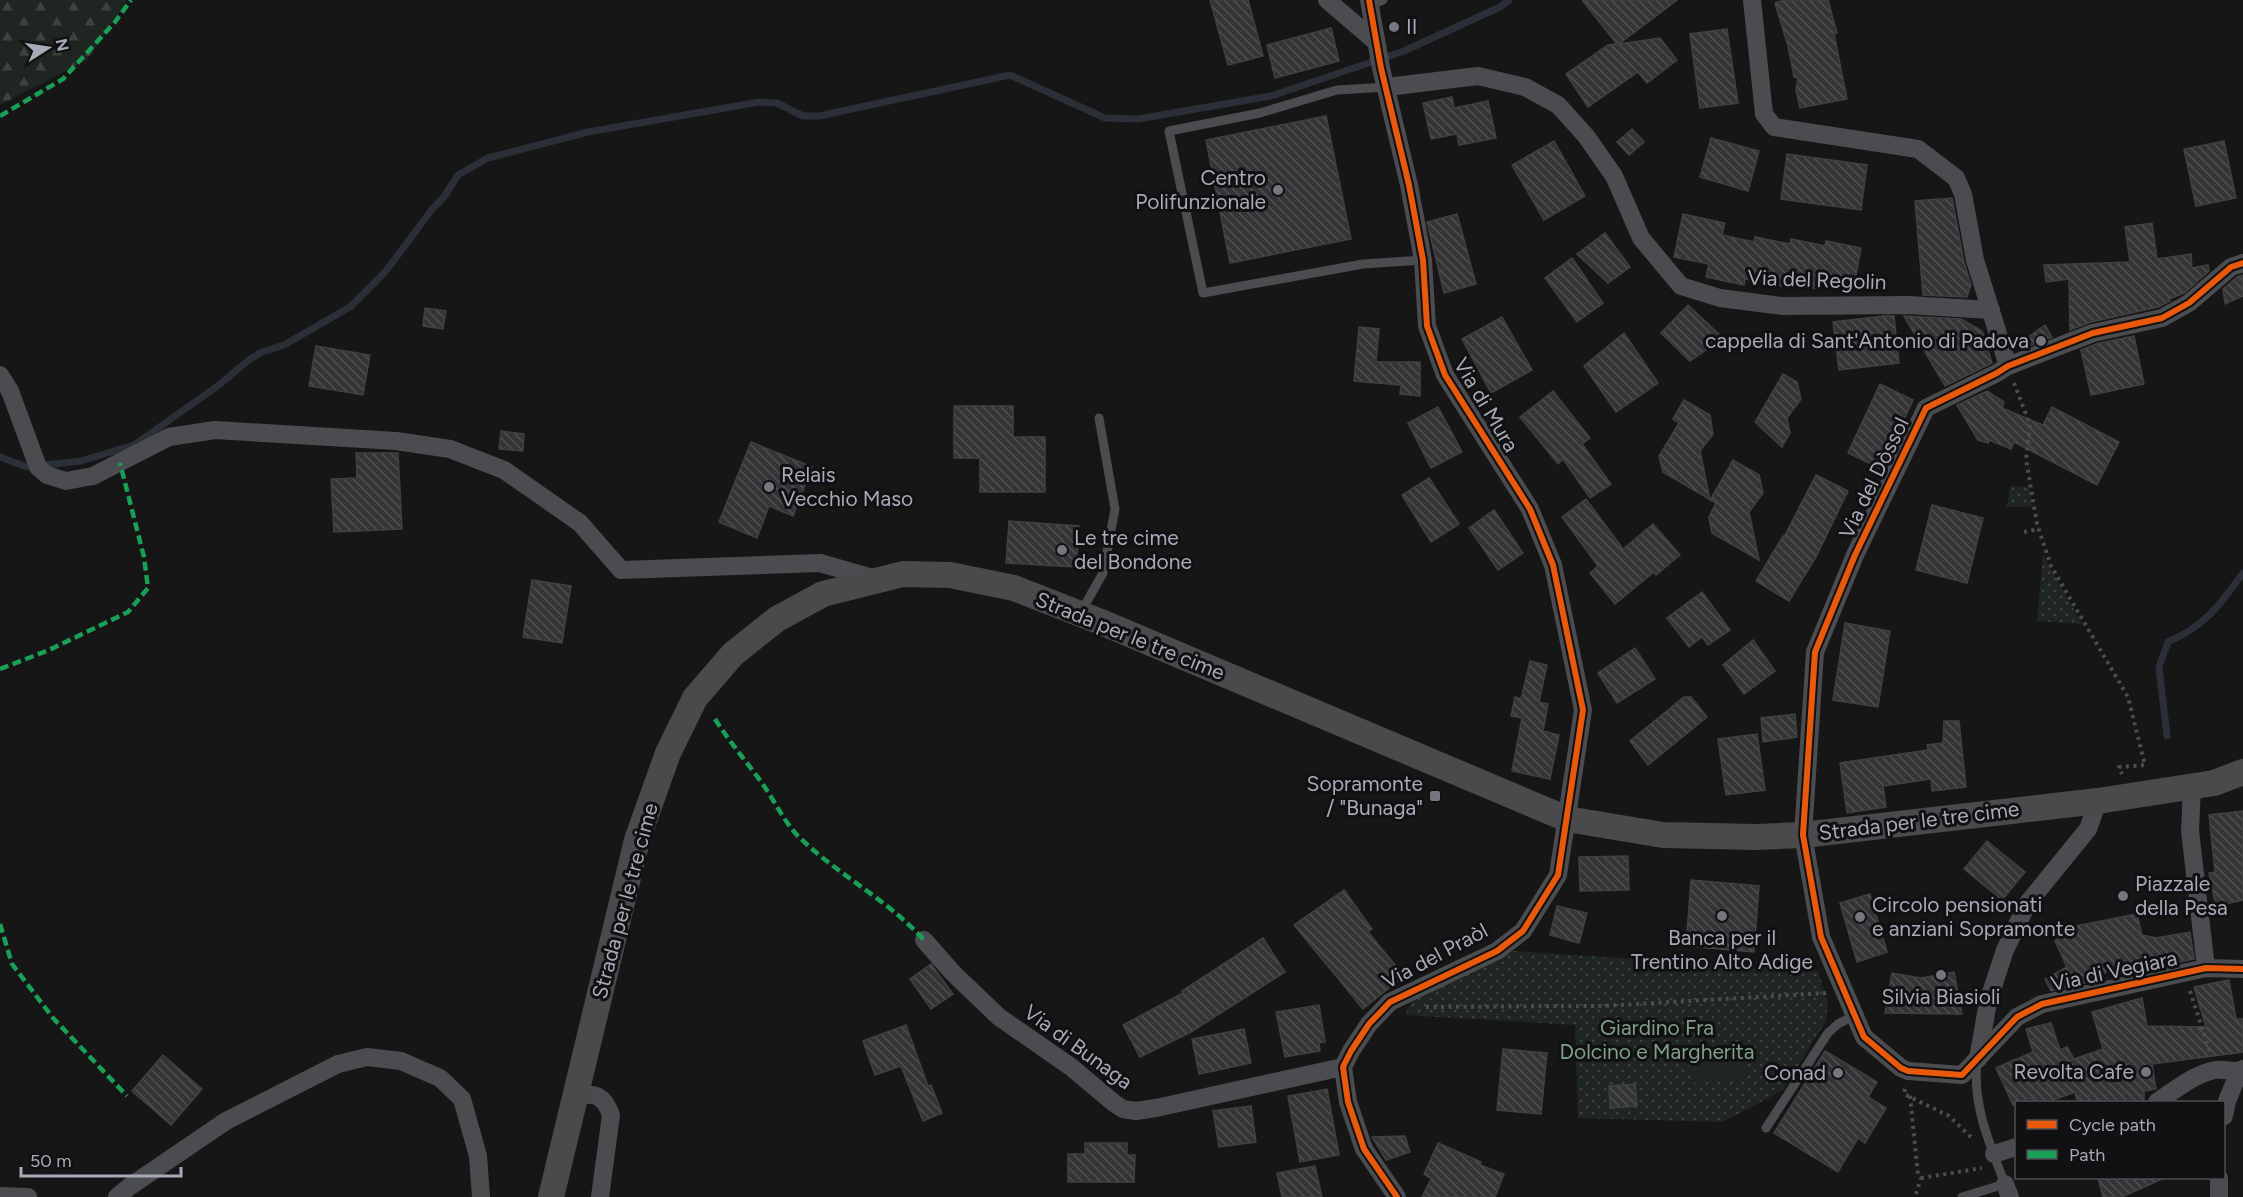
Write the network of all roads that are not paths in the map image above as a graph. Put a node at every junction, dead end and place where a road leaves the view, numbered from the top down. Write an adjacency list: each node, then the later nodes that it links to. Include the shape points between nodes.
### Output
1 (1326, 0): 4 (street)
2 (1752, 0): 8 (street, via 1764,114 1774,127 1918,149 1956,177 1964,194 1975,260)
3 (1374, 2): 4 (street, Via di Mura)
4 (1376, 42): 5 (street, Via di Mura)
5 (1387, 87): 6 (street, Via di Mura); 6 (lane, via 1337,90 1260,113 1168,131 1203,293 1363,264); 8 (street, Via del Regolin, via 1478,76 1525,87 1558,105 1614,176 1641,238 1681,286 1720,298 1782,306 1908,305)
6 (1423, 260): 17 (street, Via di Mura, via 1427,326 1445,375 1530,509 1553,564 1583,710)
7 (2243, 263): 9 (street, Via del Dòssol, via 2230,267 2189,303 2162,318 2093,333)
8 (1991, 310): 9 (street)
9 (2008, 366): 18 (street, Via del Dòssol, via 1926,408 1855,555 1815,652)
10 (0, 375): 12 (street, via 10,391 38,467 56,479 93,476 169,437 215,430 396,441 450,449 504,470 580,524 621,570 820,563)
11 (1099, 418): 13 (lane, via 1115,509 1103,573)
12 (876, 579): 13 (main road, Strada per le tre cime, via 903,574 950,575 1014,588); 27 (main road, Strada per le tre cime, via 823,594 777,619 733,654 695,698 668,753 636,840)
13 (1080, 614): 17 (main road, Strada per le tre cime)
14 (2243, 772): 15 (main road, Strada per le tre cime)
15 (2192, 786): 16 (main road, Strada per le tre cime); 20 (street, Via di Vegiara, via 2190,831)
16 (2098, 801): 18 (main road, Strada per le tre cime); 23 (street, via 2088,829 2027,904 2005,950 1988,1002)
17 (1567, 819): 18 (main road, Strada per le tre cime, via 1663,835); 24 (street, Via del Praòl, via 1558,875 1523,930 1497,951 1390,1002 1369,1024)
18 (1803, 835): 22 (street, Via del Dòssol, via 1821,937)
19 (924, 940): 24 (street, Via di Bunaga, via 999,1017 1123,1109 1156,1108)
20 (2206, 968): 21 (street, Via di Vegiara); 23 (street, Via di Vegiara, via 2042,1004 2017,1017)
21 (2243, 969)
22 (1853, 1010): 26 (street, Via del Dòssol, via 1864,1037 1900,1068); 30 (lane, via 1828,1033)
23 (1978, 1059): 26 (street, Via di Vegiara, via 1962,1075); 32 (lane, via 1975,1080)
24 (1343, 1067): 41 (street, via 1348,1102 1364,1149)
25 (2241, 1070): 28 (street, via 2215,1070); 29 (street)
26 (1914, 1072)
27 (576, 1096): 39 (main road, Strada per le tre cime); 40 (street, via 599,1095 611,1115)
28 (2159, 1101)
29 (2225, 1107)
30 (1766, 1128)
31 (2015, 1148): 32 (street)
32 (1996, 1160): 34 (lane)
33 (2219, 1179): 43 (street)
34 (2007, 1191): 42 (lane)
35 (0, 1196): 36 (street)
36 (28, 1197)
37 (117, 1197): 38 (street, via 226,1121 338,1064 367,1057 401,1061 440,1078 462,1100 478,1156)
38 (481, 1197)
39 (551, 1197)
40 (600, 1197)
41 (1397, 1197)
42 (1962, 1197)
43 (2219, 1197)

